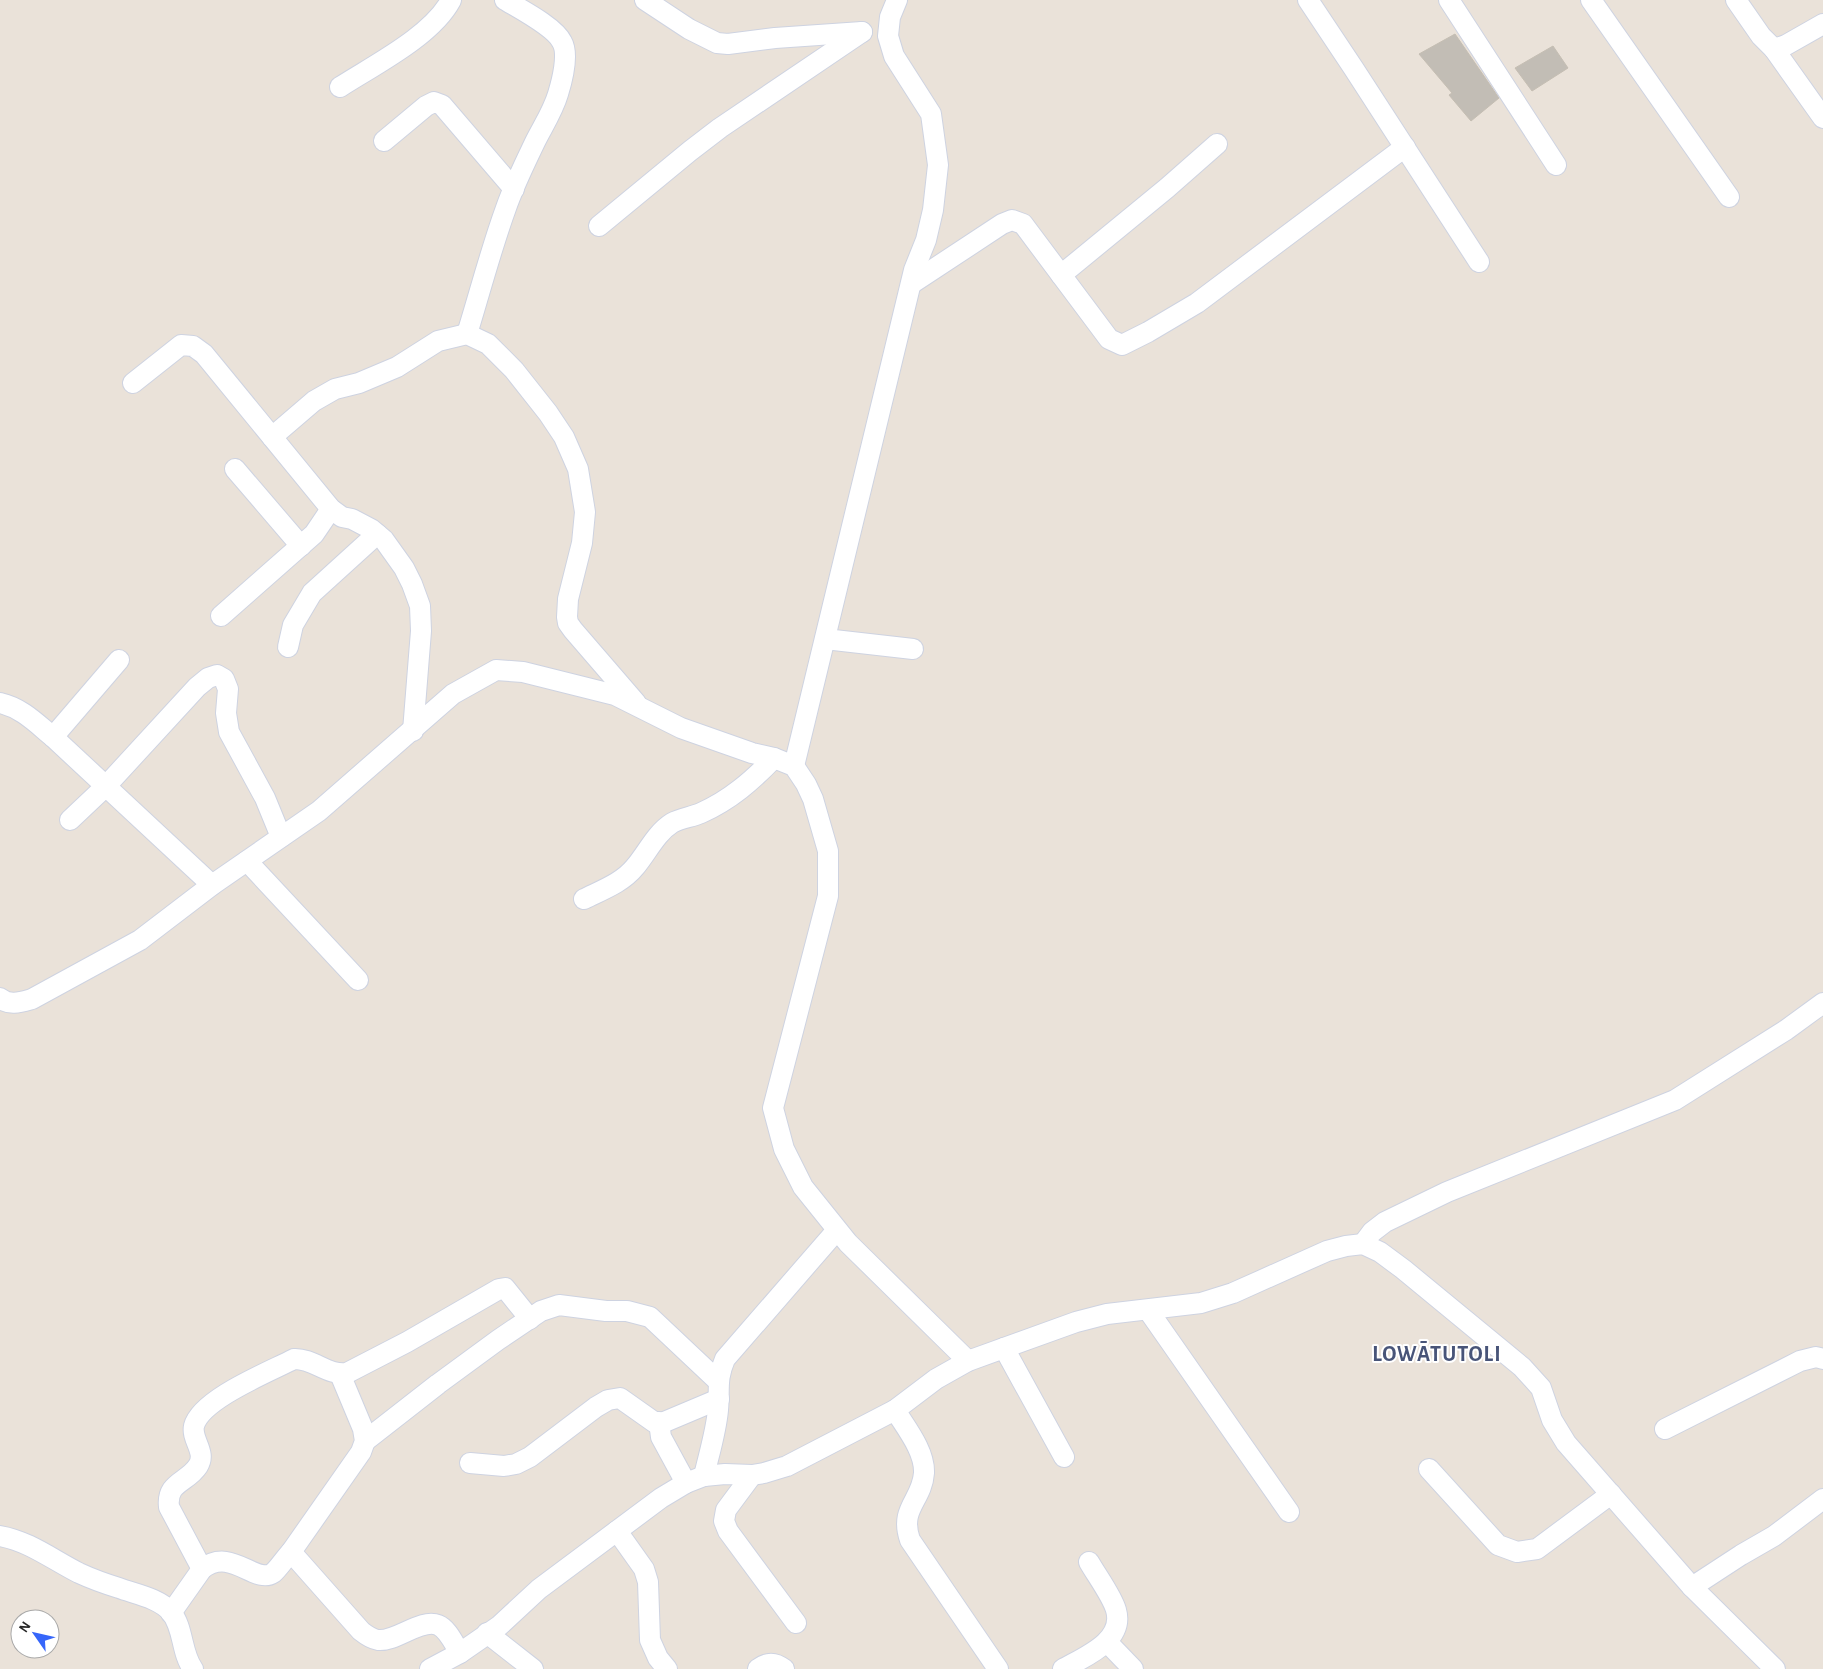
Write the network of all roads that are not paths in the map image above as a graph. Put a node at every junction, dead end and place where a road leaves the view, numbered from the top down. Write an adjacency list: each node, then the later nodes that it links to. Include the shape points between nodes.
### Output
1 (451, 0): 13 (street, via 425,30)
2 (505, 0): 19 (street, via 557,35 565,50 558,94)
3 (645, 0): 11 (street, via 717,43)
4 (897, 0): 10 (street)
5 (1308, 0): 17 (street)
6 (1449, 0): 18 (street)
7 (1590, 0): 20 (street)
8 (1736, 0): 12 (street, via 1761,36)
9 (1823, 24): 12 (street, via 1786,45)
10 (889, 30): 11 (street); 24 (street, via 894,56 931,114 938,165 933,210)
11 (862, 32): 21 (street, via 713,134)
12 (1774, 48): 14 (street)
13 (340, 87)
14 (1823, 118)
15 (384, 141): 19 (street, via 434,102 442,105)
16 (1218, 144): 23 (street)
17 (1405, 147): 22 (street); 23 (street, via 1197,303 1122,345 1109,339)
18 (1556, 165)
19 (514, 189): 25 (street)
20 (1729, 197)
21 (599, 226)
22 (1478, 262)
23 (1061, 275): 24 (street, via 1023,224 1012,220)
24 (911, 284): 33 (street)
25 (467, 334): 27 (street, via 438,341 359,384 335,389 314,401); 38 (street, via 488,344 514,370 564,437 578,468 585,512 582,543 568,599 568,623)
26 (133, 382): 27 (street, via 181,345 194,346)
27 (272, 437): 29 (street)
28 (235, 469): 31 (street)
29 (331, 509): 30 (street); 31 (street)
30 (377, 534): 34 (street, via 312,593 293,625); 39 (street, via 404,568 420,606)
31 (301, 546): 32 (street)
32 (221, 616)
33 (825, 639): 35 (street); 42 (street)
34 (288, 648)
35 (913, 649)
36 (119, 660): 40 (street)
37 (0, 703): 40 (street, via 25,713)
38 (641, 708): 39 (street, via 615,696 522,672 496,670 453,694); 41 (street, via 681,728)
39 (413, 730): 45 (street, via 319,811)
40 (53, 737): 43 (street)
41 (774, 758): 42 (street); 48 (street, via 737,793 700,813 672,823 628,875)
42 (794, 766): 52 (street, via 813,799 828,851 828,896 773,1108 784,1149 803,1188)
43 (106, 786): 44 (street); 45 (street, via 197,686 217,675 224,679 228,689 226,713 229,732); 47 (street)
44 (70, 820)
45 (282, 837): 46 (street)
46 (247, 861): 47 (street); 49 (street)
47 (212, 885): 50 (street, via 140,940 40,995 17,1003 4,1002)
48 (584, 899)
49 (358, 980)
50 (0, 998)
51 (1823, 1003): 53 (street, via 1675,1100 1447,1192 1385,1222)
52 (837, 1230): 58 (street); 60 (street, via 725,1360 719,1372)
53 (1363, 1244): 54 (street, via 1327,1251 1233,1293); 70 (street, via 1403,1269 1522,1367 1540,1388 1552,1420 1566,1443)
54 (1148, 1310): 56 (street, via 1076,1322); 72 (street)
55 (530, 1319): 59 (street, via 505,1288 499,1289 408,1342); 60 (street, via 560,1305 650,1317); 64 (street)
56 (1004, 1348): 58 (street); 65 (street)
57 (1823, 1359): 63 (street, via 1800,1361)
58 (968, 1361): 61 (street, via 936,1379)
59 (340, 1374): 64 (street); 77 (street, via 294,1359 223,1396 199,1416 194,1426 201,1458 198,1466 172,1489 168,1498)
60 (718, 1390): 62 (street); 69 (street, via 714,1432)
61 (895, 1410): 68 (street, via 787,1466); 91 (street, via 922,1456 923,1464 920,1490 907,1517 910,1540)
62 (659, 1422): 66 (street, via 654,1422 620,1398 608,1400 516,1464); 69 (street, via 661,1437)
63 (1664, 1429)
64 (365, 1440): 75 (street)
65 (1064, 1457)
66 (470, 1463)
67 (1429, 1469): 70 (street, via 1498,1545 1517,1552 1537,1549)
68 (752, 1475): 69 (street, via 725,1474); 80 (street, via 726,1510 724,1521)
69 (695, 1479): 73 (street, via 661,1498)
70 (1611, 1494): 78 (street)
71 (1823, 1498): 78 (street, via 1774,1536)
72 (1289, 1512)
73 (617, 1531): 81 (street, via 539,1589); 88 (street, via 644,1569 648,1582 650,1640)
74 (0, 1536): 79 (street, via 34,1548 86,1576 159,1603)
75 (291, 1552): 77 (street, via 267,1575 231,1562 219,1561); 83 (street, via 368,1636 387,1639 429,1624 438,1625 446,1631)
76 (1089, 1562): 82 (street, via 1116,1609 1118,1621)
77 (202, 1569): 79 (street)
78 (1692, 1587): 84 (street)
79 (171, 1613): 85 (street, via 182,1634)
80 (796, 1623)
81 (487, 1633): 83 (street); 87 (street)
82 (1107, 1642): 92 (street); 93 (street)
83 (460, 1653): 86 (street)
84 (1773, 1668)
85 (193, 1669)
86 (430, 1669)
87 (533, 1669)
88 (667, 1669)
89 (758, 1669): 90 (street, via 772,1663)
90 (784, 1669)
91 (998, 1669)
92 (1063, 1669)
93 (1133, 1669)

